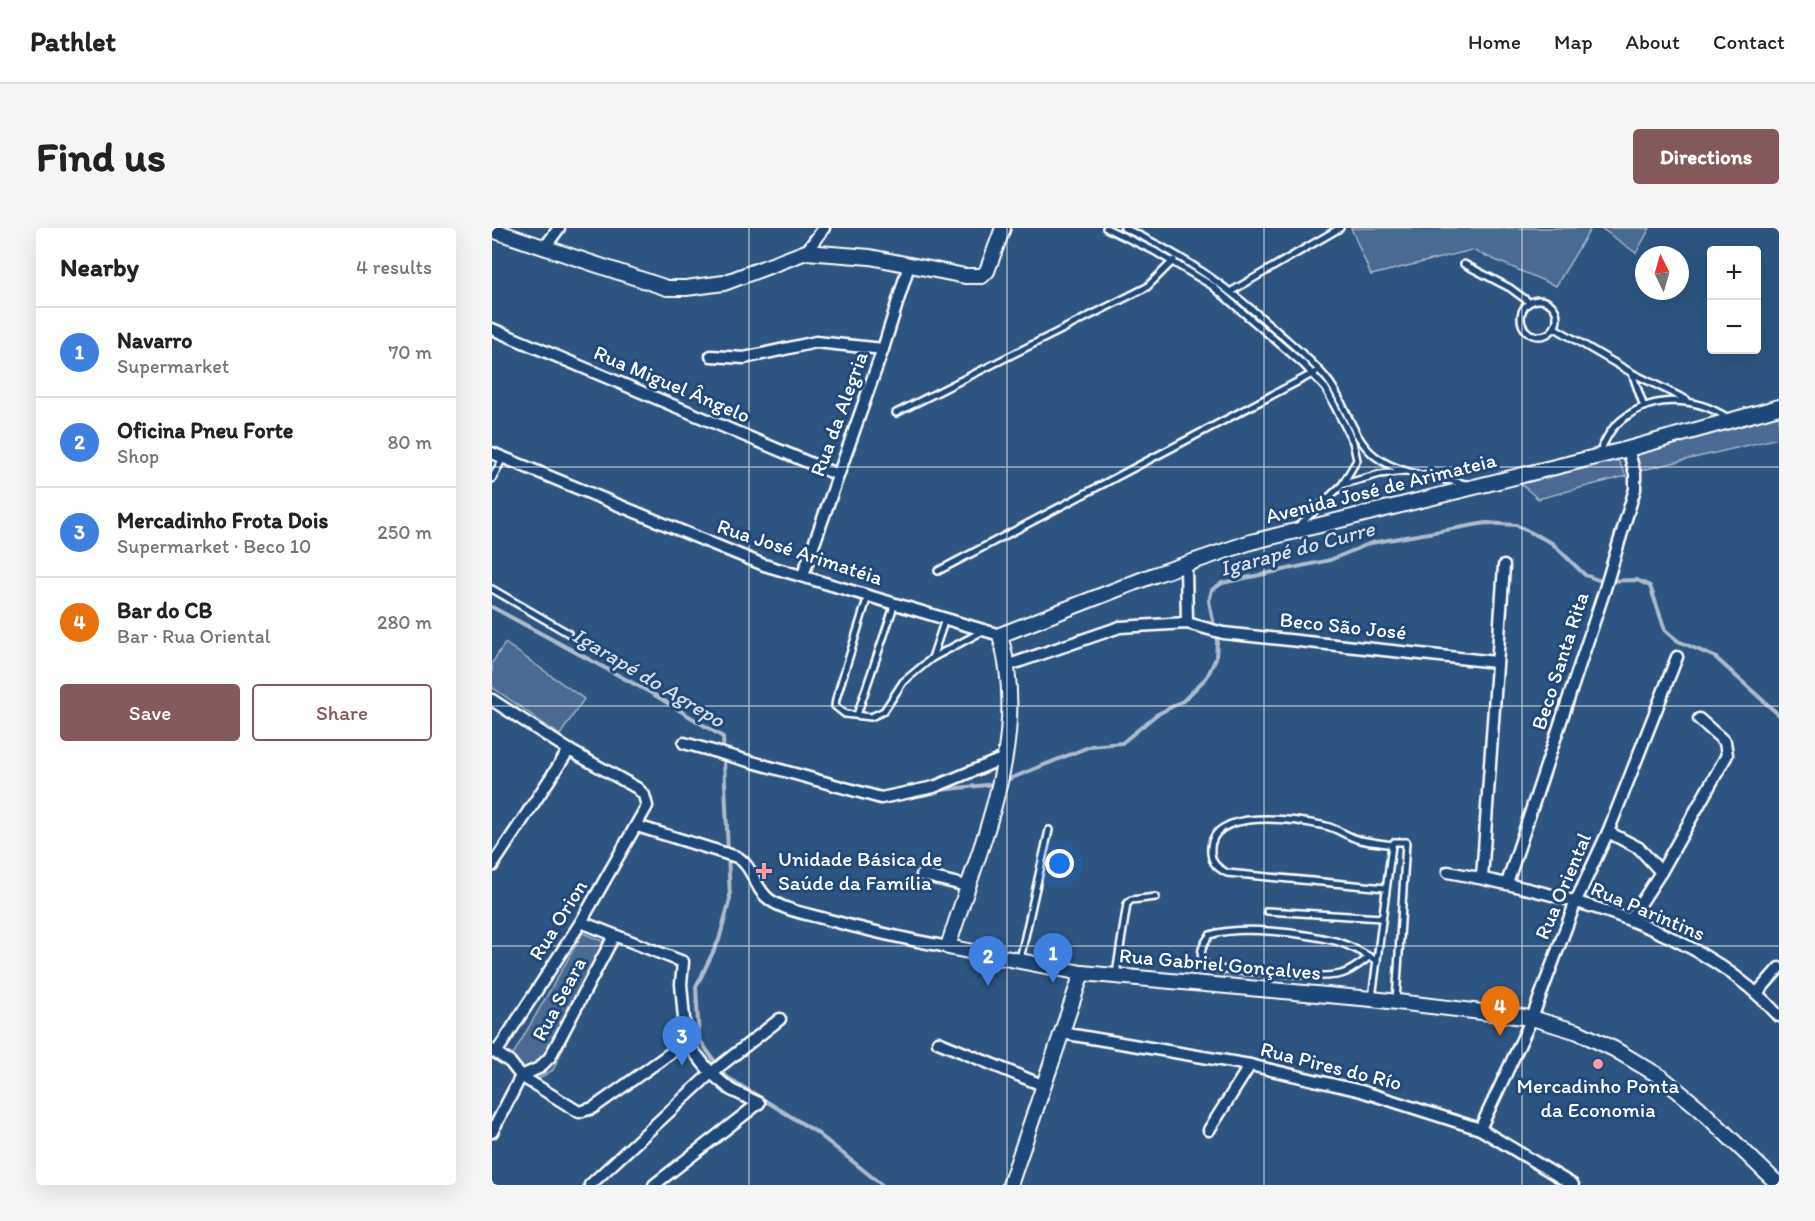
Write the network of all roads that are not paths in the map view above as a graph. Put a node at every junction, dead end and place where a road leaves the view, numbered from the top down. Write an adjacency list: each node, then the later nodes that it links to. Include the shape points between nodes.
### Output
1 (560, 228): 8 (street)
2 (824, 228): 9 (street)
3 (1003, 228): 13 (street, via 982,276)
4 (1106, 228): 11 (lane)
5 (1124, 228): 10 (lane)
6 (1340, 228): 14 (lane)
7 (492, 230): 8 (street)
8 (545, 247): 9 (street, via 654,285 686,288 724,283)
9 (806, 252): 13 (street, via 870,257)
10 (1179, 254): 11 (lane); 14 (lane)
11 (1173, 261): 14 (lane); 25 (lane, via 1147,287)
12 (1464, 264): 15 (lane)
13 (909, 265): 18 (street, Rua da Alegria)
14 (1228, 294): 20 (lane)
15 (1530, 303): 16 (lane, via 1543,300 1555,308); 16 (lane, via 1521,314 1524,328 1543,336)
16 (1555, 328): 21 (lane)
17 (492, 329): 31 (street, Rua Miguel Ângelo)
18 (883, 349): 19 (street, via 816,342 744,358); 31 (street, Rua da Alegria)
19 (711, 356)
20 (1316, 372): 30 (lane, via 1330,382 1373,455); 33 (lane, via 1357,456 1356,465); 38 (lane)
21 (1632, 373): 22 (lane); 23 (lane)
22 (1690, 401): 23 (lane, via 1666,400); 26 (lane)
23 (1644, 407): 29 (lane, via 1615,425)
24 (1779, 407): 26 (street, Avenida José de Arimateia)
25 (896, 413)
26 (1732, 420): 27 (street, Avenida José de Arimateia)
27 (1628, 449): 29 (street, Avenida José de Arimateia); 67 (street, Beco Santa Rita, via 1635,489)
28 (497, 455): 32 (lane); 39 (street, Rua José Arimatéia, via 741,557)
29 (1597, 456): 34 (street, Avenida José de Arimateia)
30 (1407, 471): 33 (lane); 34 (lane)
31 (838, 475): 39 (street, Rua da Alegria)
32 (492, 479)
33 (1342, 485): 35 (lane)
34 (1476, 487): 35 (street, Avenida José de Arimateia)
35 (1294, 530): 36 (street, Avenida José de Arimateia)
36 (1186, 564): 44 (street); 47 (street, Avenida José de Arimateia)
37 (1504, 566): 50 (street)
38 (938, 571)
39 (803, 575): 41 (street, Rua José Arimatéia)
40 (492, 589): 46 (lane)
41 (868, 595): 42 (street, Rua José Arimatéia); 53 (lane, via 835,706 845,714)
42 (895, 603): 43 (street, Rua José Arimatéia); 53 (lane)
43 (945, 618): 45 (street, Rua José Arimatéia); 49 (lane)
44 (1187, 623): 50 (street, Beco São José, via 1223,633); 51 (street, Beco São José, via 1120,627)
45 (984, 630): 47 (street, Rua José Arimatéia); 49 (lane)
46 (568, 633)
47 (1000, 635): 51 (street)
48 (1677, 657): 60 (street, Rua Oriental)
49 (932, 658): 53 (lane, via 903,682 879,715)
50 (1496, 662): 66 (street)
51 (1009, 664): 57 (street, via 1010,720)
52 (492, 700): 56 (street)
53 (857, 715)
54 (1699, 719): 64 (street, via 1725,742 1727,755)
55 (684, 743): 57 (street, via 881,798 934,787)
56 (569, 750): 58 (street, Rua Orion, via 644,795 647,806); 62 (street)
57 (1004, 758): 68 (street, via 993,812)
58 (637, 826): 75 (street, Rua Orion); 77 (street, Rua Gabriel Gonçalves, via 737,857 745,862 770,900 788,909 886,936)
59 (1049, 830): 79 (lane)
60 (1608, 832): 64 (street, via 1639,848); 71 (street, Rua Oriental)
61 (1392, 845): 69 (lane); 69 (lane, via 1358,840 1327,826 1273,818 1230,825 1217,833 1211,846 1217,868 1227,873); 86 (lane, via 1404,841 1407,846)
62 (492, 866)
63 (1448, 872): 66 (street, Rua Parintins)
64 (1661, 872): 74 (street)
65 (922, 875): 68 (street)
66 (1482, 878): 67 (street, Rua Parintins)
67 (1507, 883): 71 (street, Rua Parintins)
68 (967, 885): 77 (street)
69 (1386, 888): 73 (lane)
70 (1156, 897): 83 (lane, via 1127,904)
71 (1576, 901): 74 (street, Rua Parintins); 88 (street, Rua Oriental)
72 (1267, 911): 73 (lane)
73 (1382, 918): 80 (lane)
74 (1630, 920): 84 (street, Rua Parintins, via 1731,971)
75 (581, 922): 76 (street); 93 (street, Rua Orion)
76 (614, 936): 91 (street, via 683,962); 96 (street, Rua Seara, via 550,1058)
77 (948, 947): 79 (street, Rua Gabriel Gonçalves)
78 (1369, 957): 78 (lane, via 1340,974 1317,975 1223,972 1208,965 1202,956 1210,935 1240,930 1333,940); 80 (lane)
79 (1020, 961): 82 (street, Rua Gabriel Gonçalves)
80 (1377, 961): 85 (lane)
81 (1779, 968): 84 (street)
82 (1082, 973): 83 (street, Rua Gabriel Gonçalves); 90 (street)
83 (1116, 976): 85 (street, Rua Gabriel Gonçalves)
84 (1758, 992): 87 (street, Rua Parintins)
85 (1372, 999): 86 (street, Rua Gabriel Gonçalves)
86 (1396, 1002): 88 (street, Rua Gabriel Gonçalves)
87 (1779, 1016)
88 (1532, 1018): 98 (street, Rua Oriental); 105 (street, Rua Gabriel Gonçalves, via 1578,1032 1661,1077)
89 (780, 1019): 95 (street)
90 (1062, 1033): 94 (street, Rua Pires do Río); 97 (street)
91 (686, 1042): 95 (street); 96 (street, via 593,1108 579,1112)
92 (938, 1042): 97 (street)
93 (494, 1051): 96 (street, via 510,1062)
94 (1250, 1065): 98 (street, Rua Pires do Río, via 1361,1091); 99 (street)
95 (711, 1073): 101 (street); 102 (street, via 731,1090 759,1103)
96 (521, 1077): 100 (street)
97 (1042, 1085): 103 (street)
98 (1480, 1129): 104 (street, Rua Pires do Río)
99 (1209, 1130)
100 (492, 1132)
101 (590, 1185)
102 (654, 1185)
103 (1010, 1185)
104 (1573, 1185)
105 (1779, 1185)

